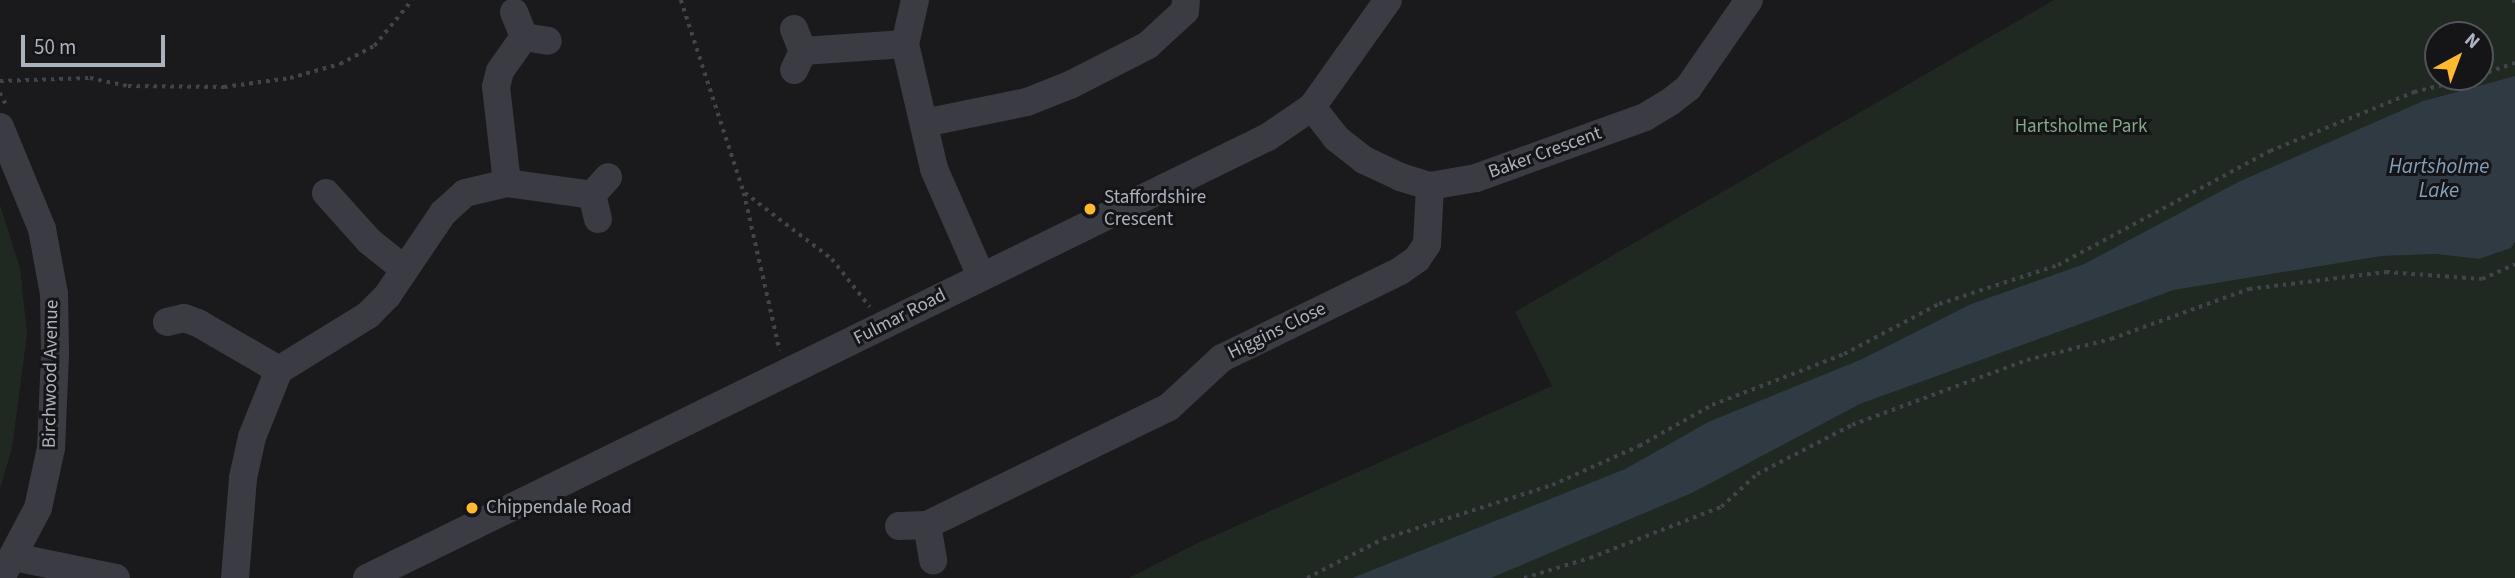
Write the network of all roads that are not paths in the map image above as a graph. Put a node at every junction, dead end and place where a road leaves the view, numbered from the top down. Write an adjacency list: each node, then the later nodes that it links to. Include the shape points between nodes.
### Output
1 (915, 0): 6 (street)
2 (1388, 0): 8 (street, Fulmar Road)
3 (1749, 0): 12 (street, Baker Crescent, via 1688,88 1645,117 1499,170)
4 (1193, 10): 9 (street, via 1148,45 1070,85 1027,102)
5 (529, 30): 11 (street, via 500,71 496,87)
6 (905, 44): 7 (street); 9 (street)
7 (797, 50)
8 (1312, 107): 12 (street, via 1336,138 1364,160); 16 (street, Fulmar Road, via 1225,159)
9 (924, 123): 16 (street, via 944,197)
10 (0, 127): 22 (street, Birchwood Avenue, via 42,229 54,294 51,448 38,509)
11 (507, 183): 14 (street); 15 (street, via 465,193 443,213)
12 (1430, 186): 19 (street, Higgins Close, via 1427,244 1417,260 1223,358 1169,407)
13 (321, 189): 15 (street, via 369,241)
14 (599, 197)
15 (404, 269): 18 (street, via 368,315)
16 (981, 276): 25 (street, Fulmar Road)
17 (179, 312): 18 (street)
18 (279, 370): 24 (street, via 243,478)
19 (927, 525): 20 (street, Higgins Close); 21 (street)
20 (899, 526)
21 (933, 560)
22 (8, 568): 23 (street)
23 (116, 578)
24 (235, 578)
25 (367, 578)

